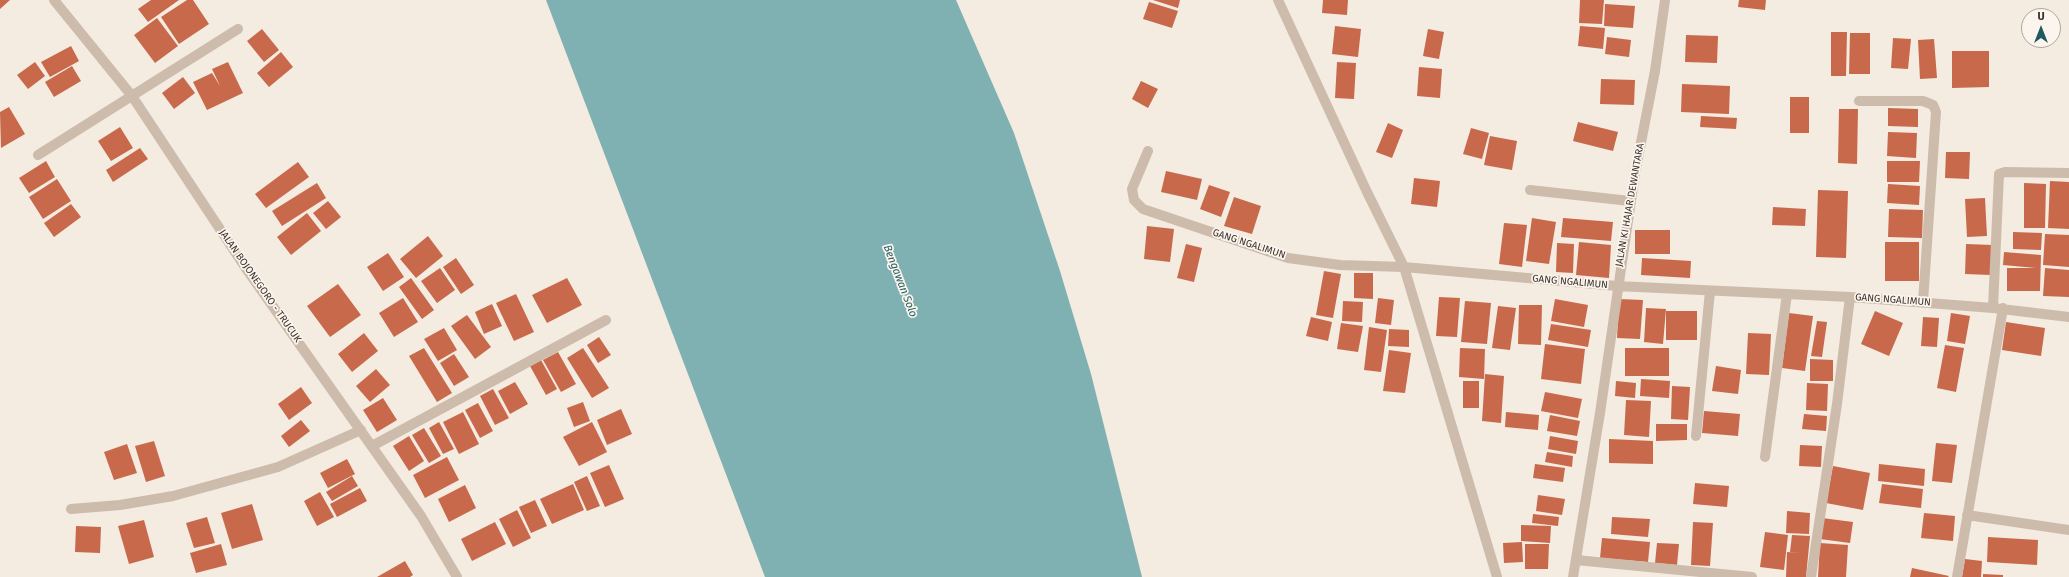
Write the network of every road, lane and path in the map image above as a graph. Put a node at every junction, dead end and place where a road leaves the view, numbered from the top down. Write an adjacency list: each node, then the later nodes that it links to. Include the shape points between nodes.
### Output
1 (54, 0): 5 (street, JALAN BOJONEGORO - TRUCUK)
2 (1278, 0): 12 (street)
3 (1665, 0): 11 (street, JALAN KI HAJAR DEWANTARA, via 1655,71)
4 (238, 29): 5 (street)
5 (132, 96): 8 (street); 21 (street, JALAN BOJONEGORO - TRUCUK, via 245,267)
6 (1858, 101): 17 (street, via 1923,101 1933,105 1936,112)
7 (1148, 151): 12 (street, GANG NGALIMUN, via 1132,189 1134,200 1143,209 1288,258 1340,265)
8 (38, 155)
9 (2069, 173): 18 (street, via 1999,174)
10 (1530, 190): 11 (street)
11 (1630, 201): 13 (street, JALAN KI HAJAR DEWANTARA)
12 (1404, 267): 13 (street, GANG NGALIMUN); 30 (street)
13 (1617, 286): 14 (street, GANG NGALIMUN); 28 (street, JALAN KI HAJAR DEWANTARA)
14 (1710, 291): 15 (street, GANG NGALIMUN); 22 (street)
15 (1788, 294): 16 (street, GANG NGALIMUN); 24 (street)
16 (1850, 297): 17 (street, GANG NGALIMUN); 33 (street)
17 (1923, 302): 18 (street, GANG NGALIMUN)
18 (1998, 308): 19 (street, GANG NGALIMUN); 26 (street)
19 (2069, 317)
20 (606, 320): 23 (street)
21 (360, 430): 23 (street, JALAN BOJONEGORO - TRUCUK); 25 (street, via 278,467 173,496 120,505)
22 (1696, 436)
23 (372, 446): 29 (street, JALAN BOJONEGORO - TRUCUK, via 422,516)
24 (1765, 457)
25 (71, 509)
26 (1967, 515): 27 (street); 34 (street)
27 (2069, 530)
28 (1576, 560): 31 (street, JALAN KI HAJAR DEWANTARA); 32 (street)
29 (457, 577)
30 (1497, 577)
31 (1573, 577)
32 (1752, 577)
33 (1811, 577)
34 (1957, 577)

